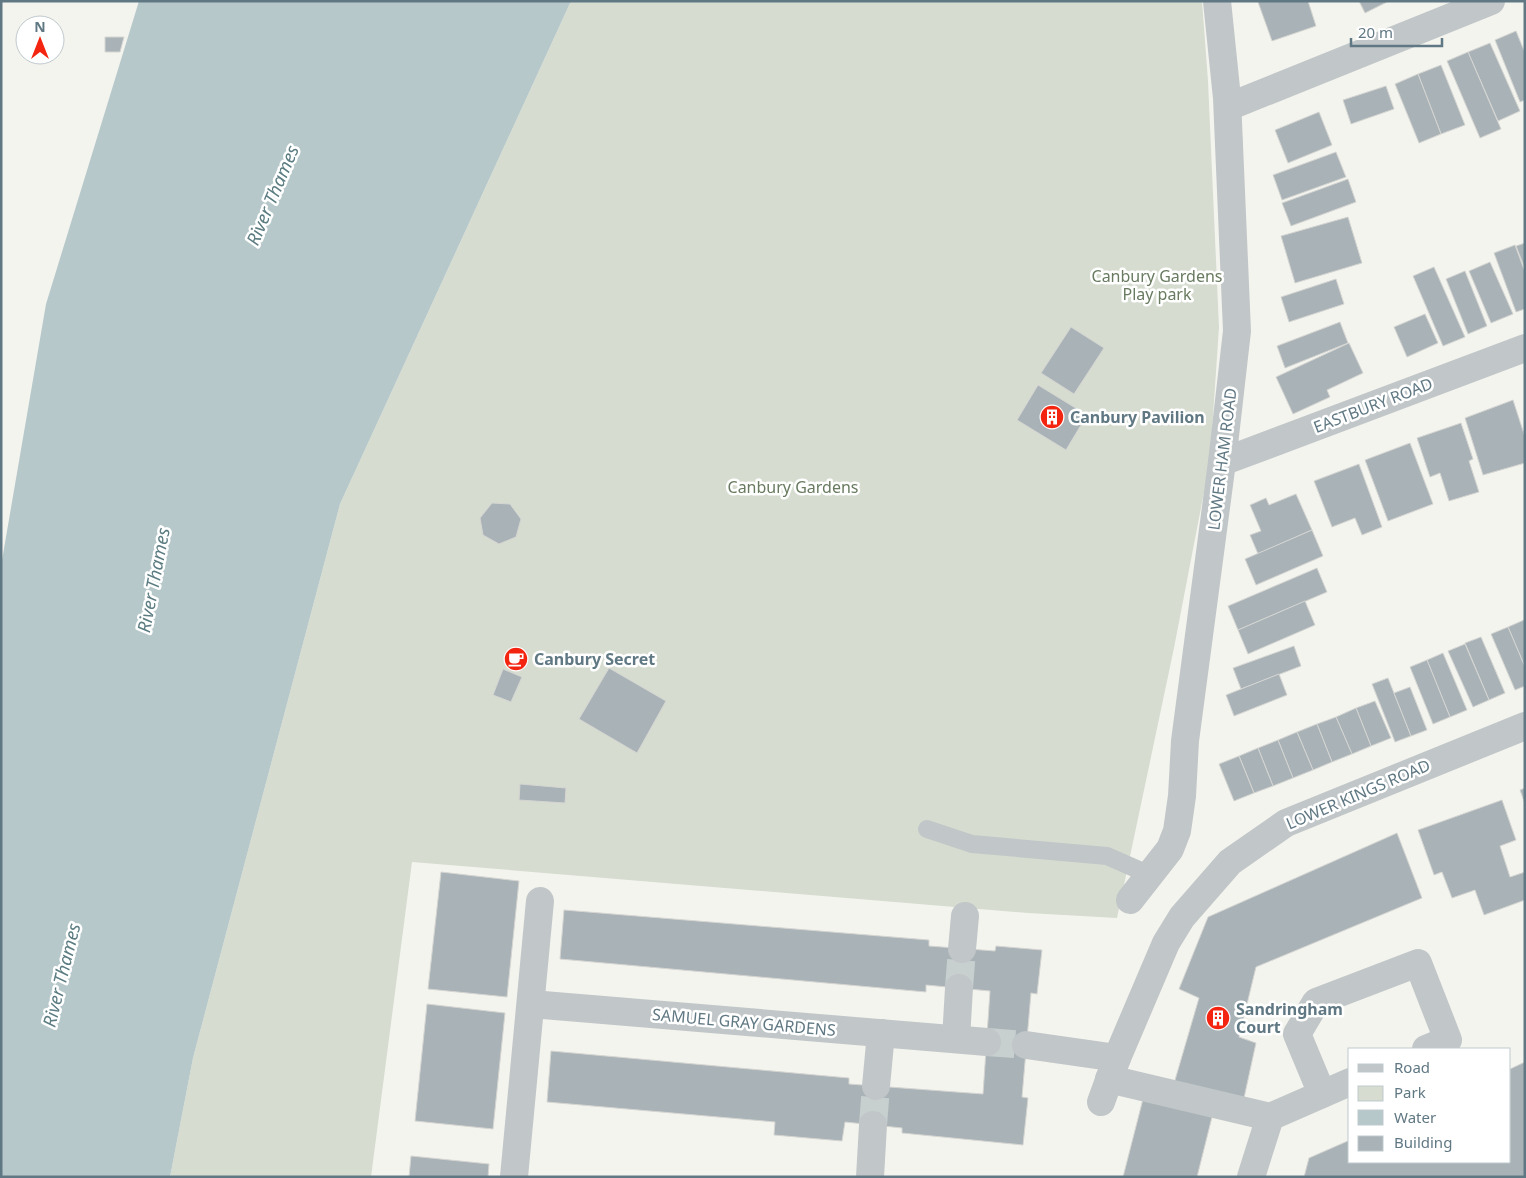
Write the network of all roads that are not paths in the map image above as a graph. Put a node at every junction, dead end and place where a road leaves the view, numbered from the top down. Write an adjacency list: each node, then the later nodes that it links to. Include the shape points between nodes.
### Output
1 (1217, 1): 3 (street, LOWER HAM ROAD)
2 (1491, 1): 3 (street)
3 (1228, 107): 5 (street, LOWER HAM ROAD, via 1237,331)
4 (1525, 348): 5 (street, EASTBURY ROAD)
5 (1222, 462): 8 (street, LOWER HAM ROAD, via 1185,742 1177,831 1170,849)
6 (1525, 726): 20 (street, LOWER KINGS ROAD, via 1286,823 1243,852 1204,889 1166,942)
7 (927, 829): 8 (lane, via 972,844 1107,856)
8 (1148, 874): 9 (street, LOWER HAM ROAD)
9 (1130, 900)
10 (540, 901): 14 (street)
11 (965, 916): 12 (street)
12 (962, 949)
13 (959, 988): 16 (street)
14 (531, 1004): 15 (street, SAMUEL GRAY GARDENS); 26 (street)
15 (881, 1033): 16 (street, SAMUEL GRAY GARDENS); 22 (street)
16 (956, 1040): 17 (street, SAMUEL GRAY GARDENS)
17 (987, 1042)
18 (1026, 1045): 20 (street)
19 (1428, 1048): 23 (street, via 1448,1040 1418,963 1316,1002 1297,1034)
20 (1109, 1080): 24 (street)
21 (1348, 1083): 23 (street)
22 (876, 1086)
23 (1322, 1094): 24 (street)
24 (1270, 1117): 28 (street)
25 (873, 1125): 27 (street)
26 (514, 1177)
27 (870, 1177)
28 (1251, 1177)

